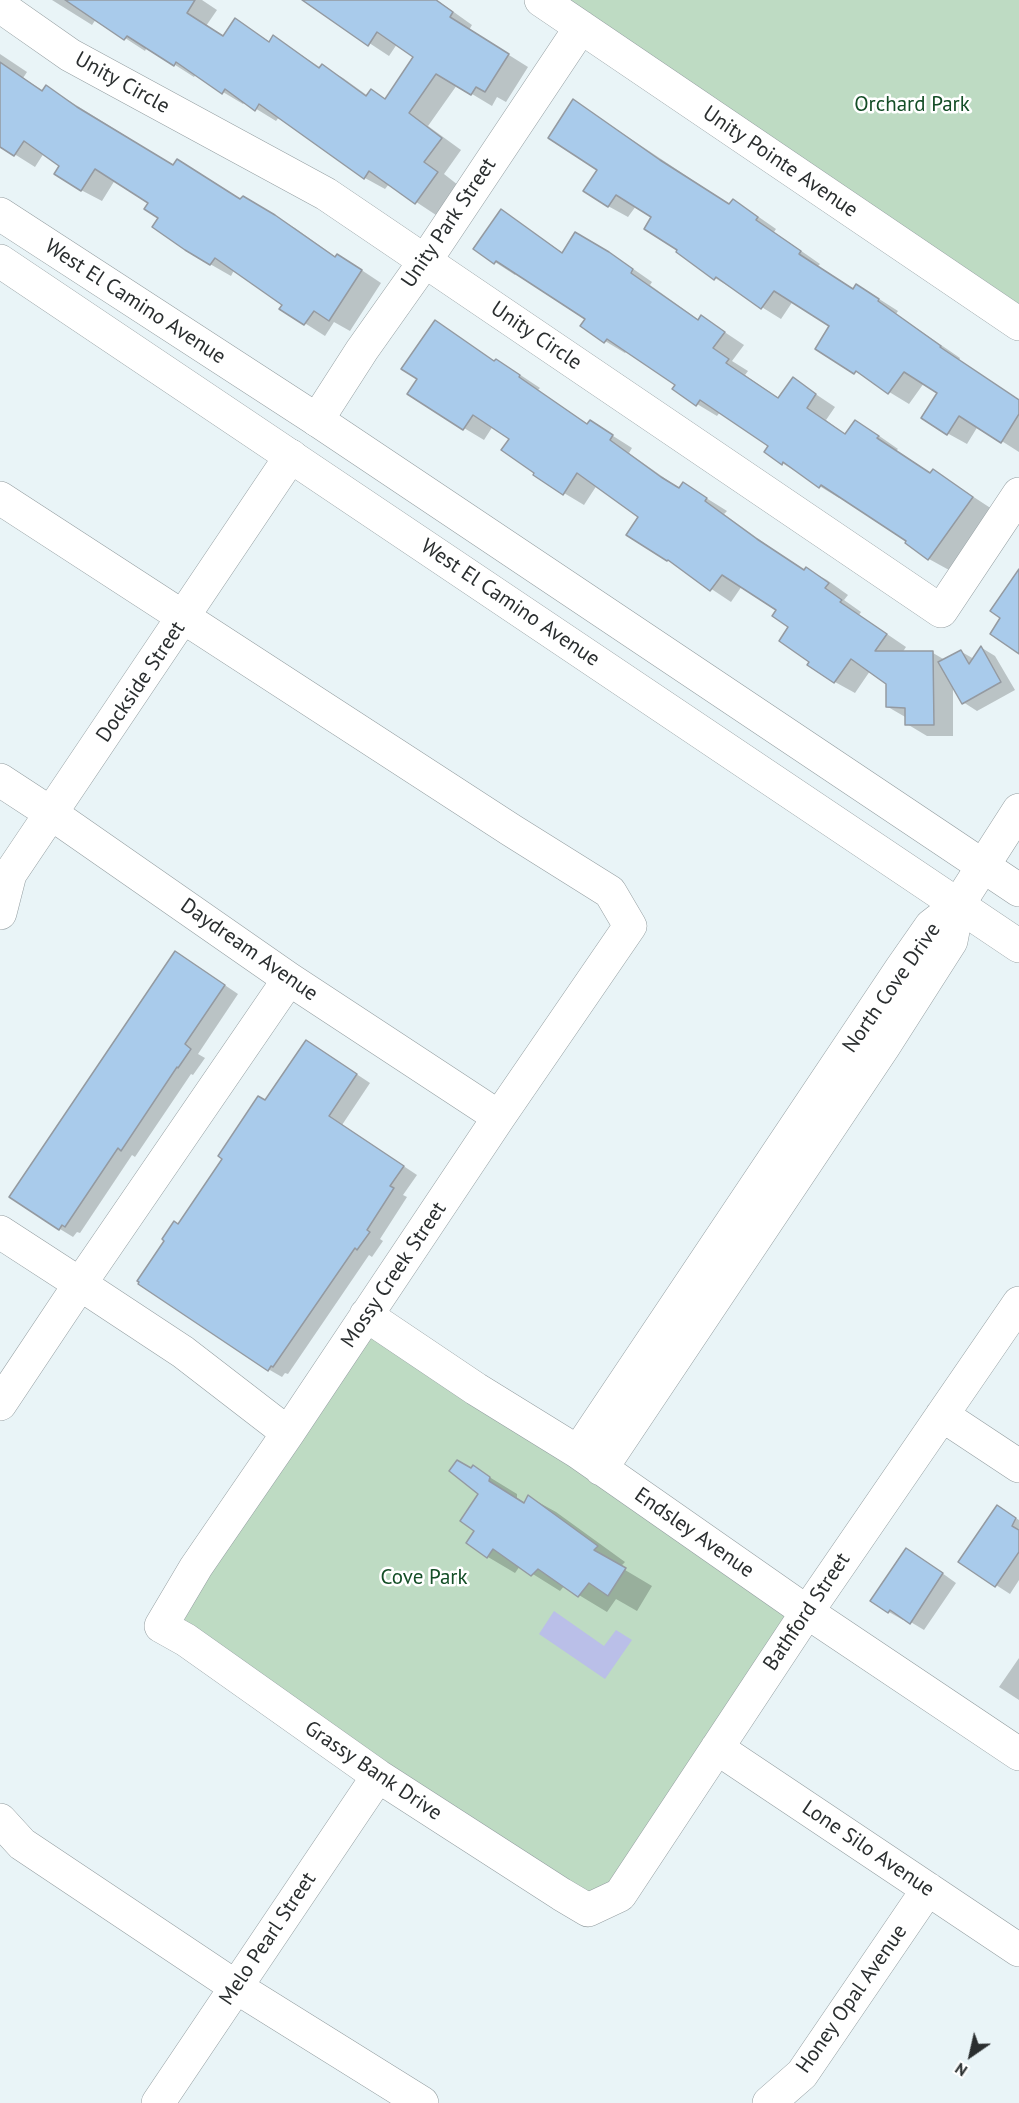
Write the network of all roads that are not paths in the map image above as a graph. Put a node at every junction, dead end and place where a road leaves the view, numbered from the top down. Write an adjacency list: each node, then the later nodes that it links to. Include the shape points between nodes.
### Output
1 (541, 0): 3 (street, Unity Pointe Avenue)
2 (0, 6): 6 (street, Unity Circle, via 69,55 326,194)
3 (581, 27): 6 (street, Unity Park Street); 7 (street, Unity Pointe Avenue)
4 (0, 213): 8 (street, West El Camino Avenue)
5 (0, 261): 9 (street, West El Camino Avenue)
6 (425, 261): 8 (street, Unity Park Street); 10 (street, Unity Circle, via 941,611)
7 (1019, 324)
8 (317, 420): 16 (street, West El Camino Avenue)
9 (291, 456): 12 (street, Dockside Street); 18 (street, West El Camino Avenue)
10 (1019, 494)
11 (0, 498): 12 (street)
12 (184, 618): 15 (street, Dockside Street); 22 (street, Mossy Creek Street, via 610,892 630,926)
13 (0, 780): 15 (street, Daydream Avenue)
14 (1019, 810): 16 (street)
15 (52, 814): 19 (street, Dockside Street, via 10,874); 21 (street, Daydream Avenue)
16 (982, 865): 17 (street, West El Camino Avenue); 18 (street)
17 (1019, 890)
18 (958, 904): 20 (street, West El Camino Avenue); 30 (street, North Cove Drive, via 951,941 878,1055)
19 (0, 913)
20 (1019, 946)
21 (289, 979): 22 (street, Daydream Avenue); 24 (street)
22 (499, 1117): 26 (street, Mossy Creek Street)
23 (0, 1232): 24 (street)
24 (80, 1284): 27 (street); 29 (street, via 183,1352)
25 (1019, 1303): 28 (street, Bathford Street)
26 (366, 1315): 29 (street, Mossy Creek Street); 30 (street, Endsley Avenue)
27 (0, 1404)
28 (942, 1415): 31 (street); 32 (street, Bathford Street)
29 (288, 1433): 33 (street, Mossy Creek Street, via 196,1567)
30 (589, 1460): 32 (street, Endsley Avenue)
31 (1019, 1466)
32 (807, 1612): 34 (street, Bathford Street); 35 (street, Endsley Avenue)
33 (161, 1626): 36 (street, Grassy Bank Drive)
34 (717, 1748): 38 (street, Lone Silo Avenue); 39 (street, Bathford Street, via 620,1895)
35 (1019, 1754)
36 (378, 1776): 39 (street, Grassy Bank Drive); 41 (street, Melo Pearl Street)
37 (0, 1821): 41 (street, via 22,1844)
38 (928, 1889): 40 (street, Lone Silo Avenue); 44 (street, Honey Opal Avenue, via 802,2074)
39 (588, 1910)
40 (1019, 1950)
41 (236, 1986): 42 (street, Melo Pearl Street); 43 (street)
42 (158, 2103)
43 (422, 2103)
44 (769, 2103)

